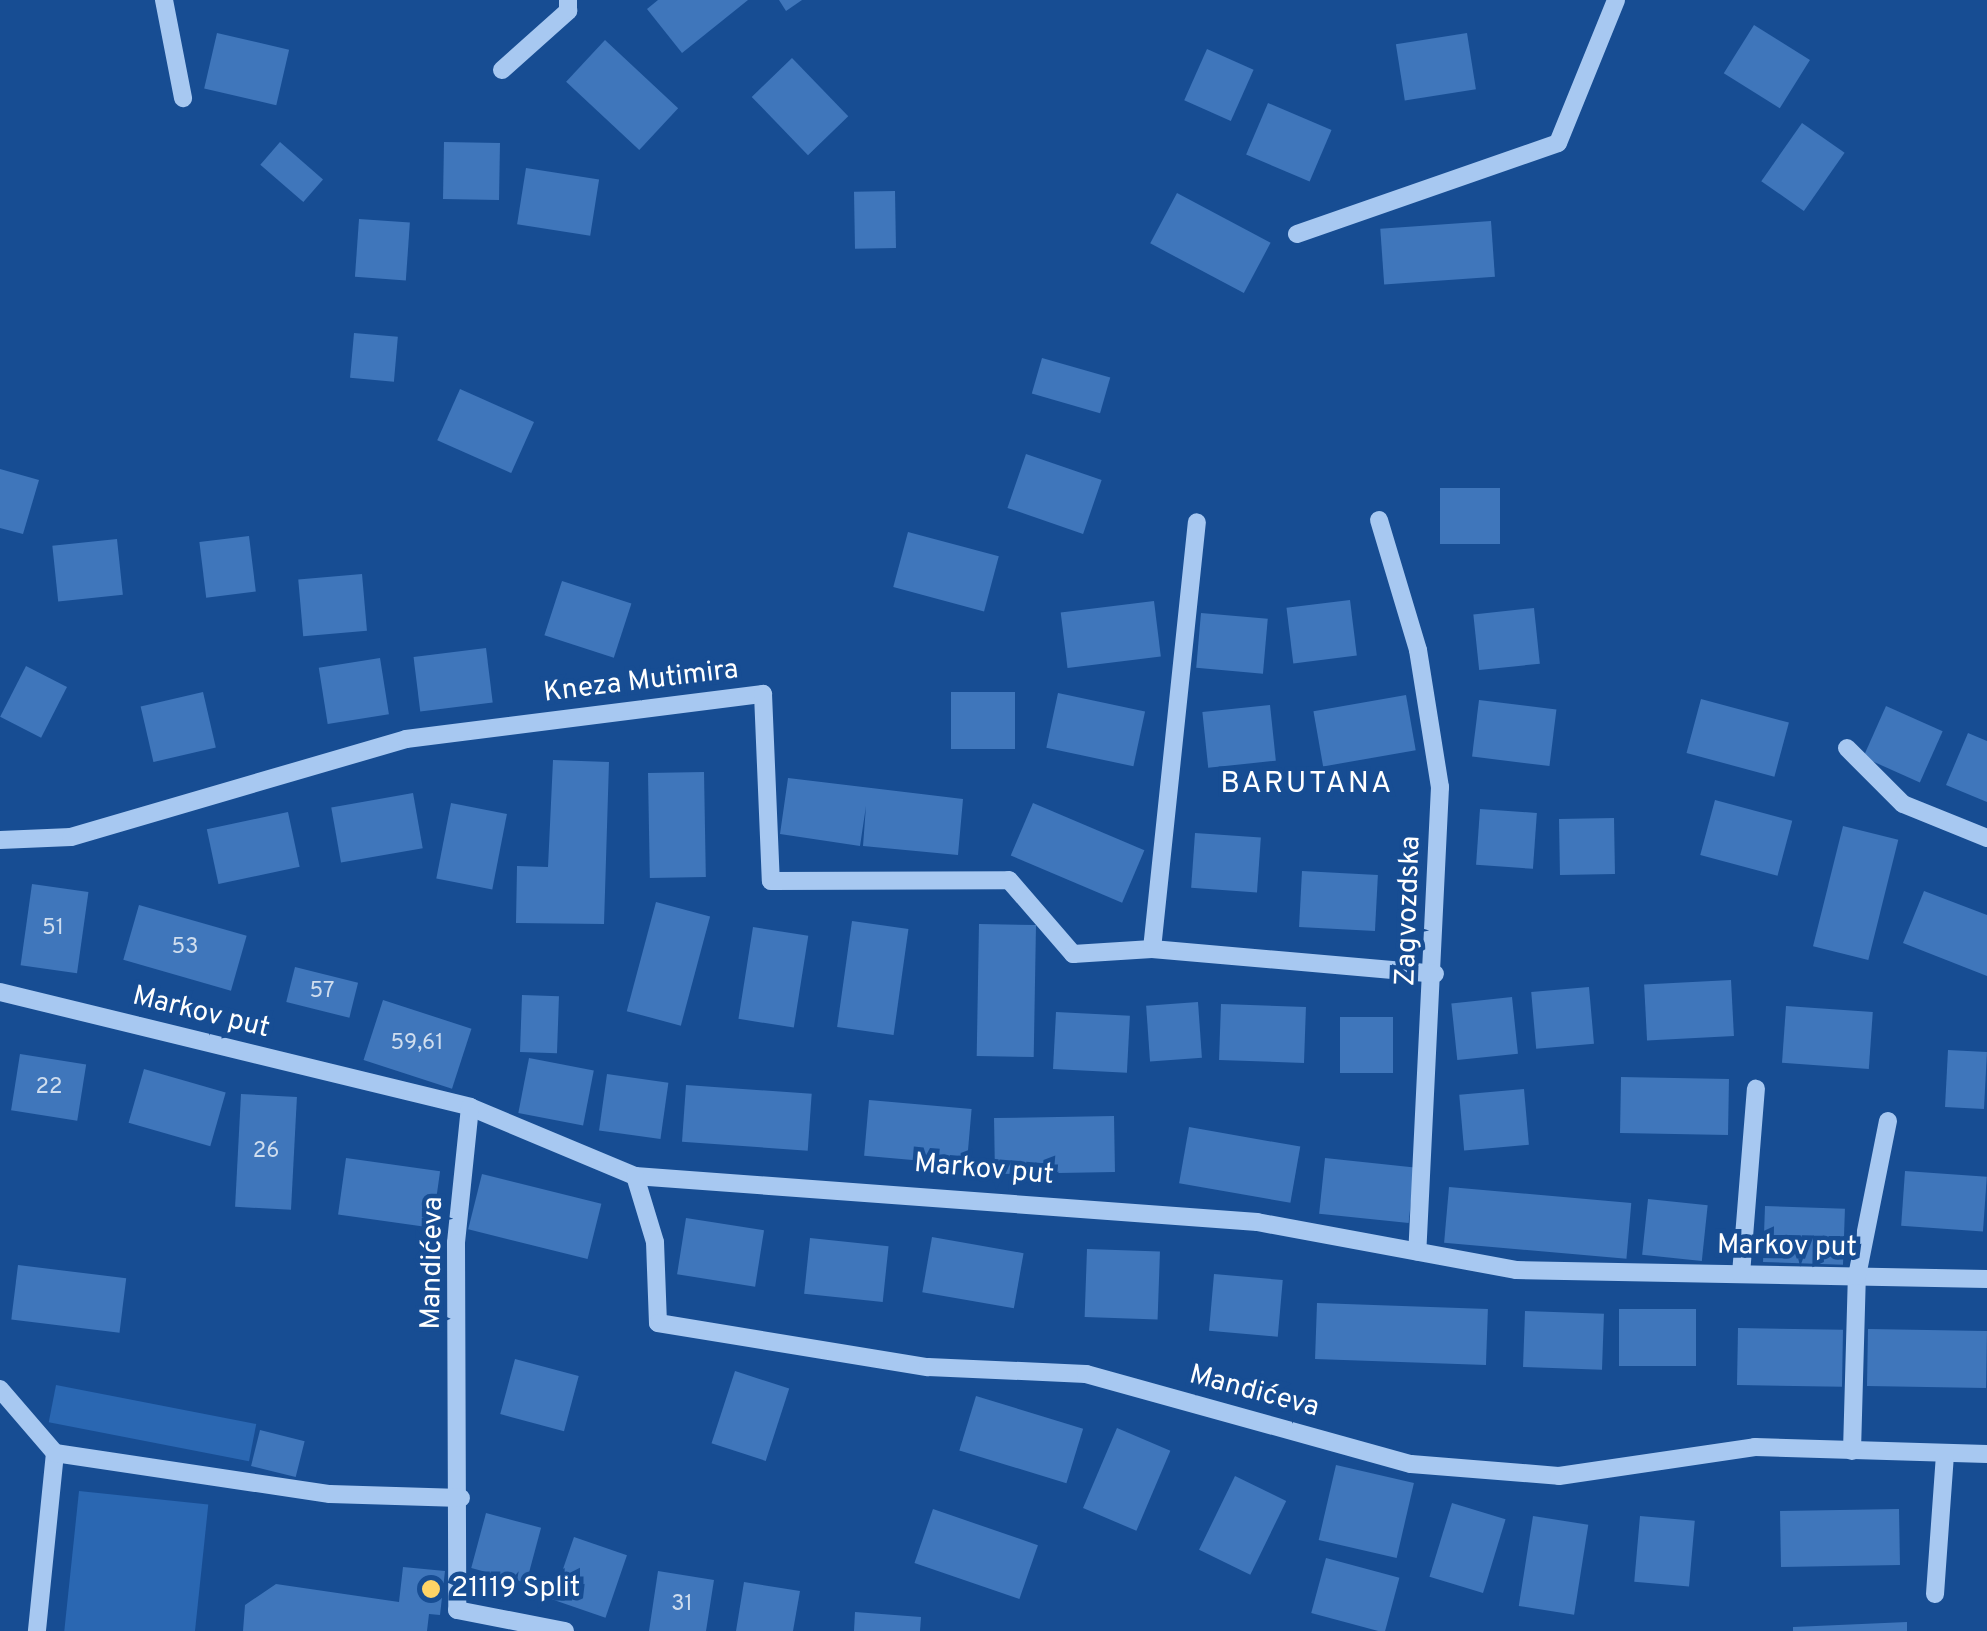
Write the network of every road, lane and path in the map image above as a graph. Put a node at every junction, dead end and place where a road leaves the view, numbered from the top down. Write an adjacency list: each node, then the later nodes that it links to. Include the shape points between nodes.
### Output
1 (164, 0): 5 (street)
2 (568, 0): 4 (street, via 568,11)
3 (1616, 0): 6 (street, via 1558,143)
4 (502, 70)
5 (184, 98)
6 (1297, 234)
7 (1379, 520): 13 (street, Zagvozdska, via 1418,650 1440,786)
8 (1197, 522): 12 (street)
9 (1847, 748): 10 (street, via 1903,804)
10 (1987, 838)
11 (0, 840): 12 (street, Kneza Mutimira, via 71,838 406,739 763,694 772,880 1009,880 1073,954)
12 (1152, 950): 13 (street, Kneza Mutimira)
13 (1435, 974): 19 (street, Zagvozdska)
14 (0, 992): 16 (street, Markov put)
15 (1756, 1090): 20 (street)
16 (470, 1106): 18 (street, Markov put); 28 (street, Mandićeva, via 456,1243)
17 (1888, 1121): 21 (street)
18 (634, 1176): 19 (street, Markov put, via 1238,1220); 24 (street, Mandićeva, via 655,1242 658,1323 928,1367 1086,1374 1411,1464 1559,1476 1754,1447)
19 (1416, 1251): 20 (street, Markov put, via 1516,1270)
20 (1741, 1274): 21 (street, Markov put)
21 (1857, 1276): 22 (street, Markov put); 24 (street)
22 (1987, 1279)
23 (0, 1389): 25 (street)
24 (1852, 1451): 27 (street, Mandićeva)
25 (56, 1453): 28 (street, via 330,1494); 30 (street)
26 (1987, 1454): 27 (street, Mandićeva)
27 (1945, 1455): 29 (street)
28 (460, 1498): 31 (street, Mandićeva, via 457,1610)
29 (1934, 1594)
30 (38, 1631)
31 (565, 1631)

